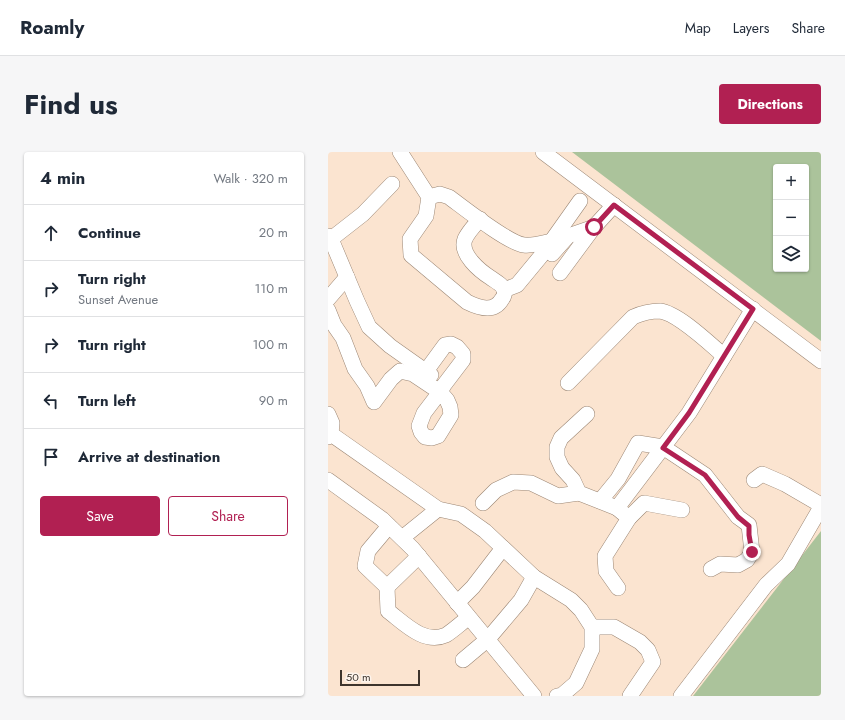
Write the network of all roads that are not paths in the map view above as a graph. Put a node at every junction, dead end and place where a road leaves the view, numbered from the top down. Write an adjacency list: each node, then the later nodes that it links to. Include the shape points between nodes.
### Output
1 (400, 152): 4 (street)
2 (543, 152): 6 (street)
3 (392, 184): 9 (street, via 363,214)
4 (429, 197): 7 (street, via 440,194 449,197); 14 (street, via 426,216 410,239 411,255 477,308 486,309 496,305 504,296)
5 (580, 201): 10 (street)
6 (614, 205): 8 (street); 16 (street)
7 (480, 219): 10 (street, via 523,245); 14 (street, via 465,239 466,250 474,264)
8 (594, 227): 11 (street, via 568,236); 12 (street)
9 (330, 237): 13 (street)
10 (552, 241): 14 (street, via 517,284)
11 (540, 268)
12 (560, 274)
13 (346, 277): 15 (street); 20 (street, via 369,327 390,346)
14 (504, 290)
15 (329, 294)
16 (753, 309): 18 (street); 19 (street)
17 (328, 310): 20 (street, via 355,369 374,402 390,379)
18 (724, 356): 22 (street, via 684,321 662,311 644,312 633,317); 27 (street, via 689,413)
19 (821, 360)
20 (404, 365): 21 (street); 23 (street, via 413,374)
21 (426, 371): 23 (street); 23 (street, via 445,345 457,347 463,354 463,360)
22 (568, 383)
23 (442, 388)
24 (328, 414): 26 (street, via 332,423)
25 (587, 414): 30 (street, via 561,438 557,447 557,457 562,468 573,480)
26 (330, 435): 35 (street)
27 (663, 448): 31 (street, via 638,443 618,479); 34 (street); 42 (street, via 705,475 738,517 749,526 752,552 747,560 738,565 720,564)
28 (328, 480): 38 (street)
29 (754, 480): 33 (street, via 762,474 785,484)
30 (579, 493): 31 (street); 32 (street, via 558,496 531,484 512,482 496,490)
31 (600, 501): 34 (street)
32 (483, 503)
33 (821, 506): 54 (street, via 788,564 766,585)
34 (617, 508): 37 (street)
35 (438, 509): 39 (street); 40 (street, via 460,514 485,530)
36 (682, 510): 37 (street, via 644,503)
37 (629, 518): 45 (street, via 605,556 606,571)
38 (389, 526): 39 (street); 44 (street, via 368,551 365,566)
39 (402, 538): 41 (street)
40 (504, 548): 43 (street); 46 (street, via 473,588)
41 (419, 556): 44 (street); 46 (street)
42 (711, 569)
43 (534, 577): 48 (street, via 571,600 582,610); 49 (street, via 521,600)
44 (387, 586): 47 (street, via 388,611 426,637 446,635)
45 (618, 588)
46 (457, 603): 47 (street)
47 (468, 618): 49 (street)
48 (592, 627): 52 (street, via 592,649 576,683); 53 (street, via 614,627 640,642 648,650 653,662)
49 (488, 639): 50 (street); 51 (street)
50 (463, 660)
51 (534, 696)
52 (557, 696)
53 (630, 696)
54 (681, 696)

